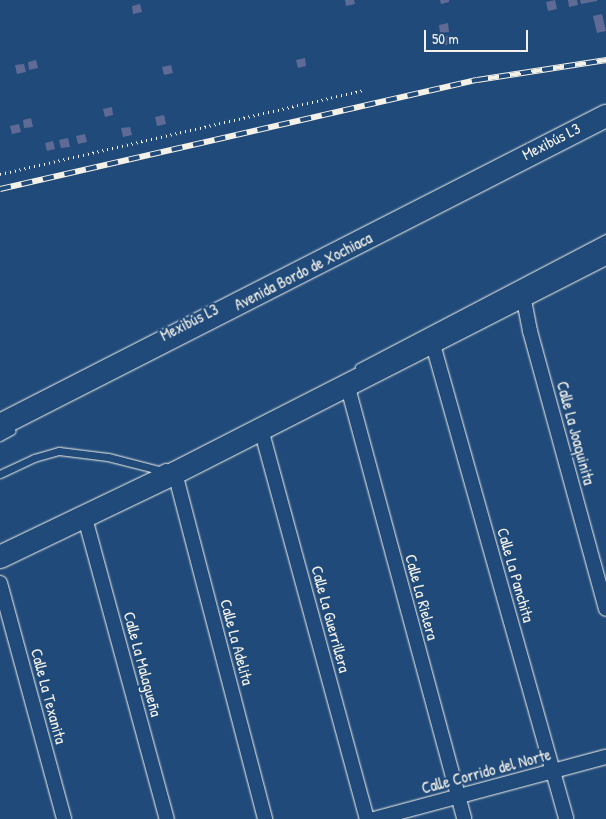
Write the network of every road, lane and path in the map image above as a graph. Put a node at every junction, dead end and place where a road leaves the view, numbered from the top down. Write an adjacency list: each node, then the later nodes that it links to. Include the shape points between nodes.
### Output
1 (364, 90): 3 (path)
2 (606, 116): 11 (main road, Avenida Bordo de Xochiaca)
3 (0, 174)
4 (606, 238): 9 (lane)
5 (606, 253): 6 (main road)
6 (523, 295): 8 (main road); 23 (street, Calle La Joaquinita)
7 (269, 297): 10 (lane, Mexibús L3)
8 (432, 341): 9 (main road); 25 (street, Calle La Panchita)
9 (349, 377): 12 (main road); 26 (street, Calle La Rielera)
10 (25, 422)
11 (8, 426): 13 (lane)
12 (261, 429): 14 (main road); 30 (street, Calle La Guerrillera)
13 (0, 437)
14 (170, 468): 15 (lane, via 59,452 34,458); 16 (lane); 18 (main road); 29 (street, Calle La Adelita)
15 (0, 474)
16 (150, 474)
17 (116, 492): 18 (lane)
18 (84, 513): 21 (main road); 28 (street, Calle La Malagueña)
19 (36, 530): 20 (lane)
20 (0, 548)
21 (0, 557)
22 (0, 582): 27 (street, Calle La Texanita)
23 (606, 609)
24 (606, 757): 25 (street, Calle Corrido del Norte)
25 (554, 771): 26 (street, Calle Corrido del Norte); 33 (street, Calle La Panchita)
26 (458, 797): 31 (street, Calle Corrido del Norte); 32 (street, Calle La Rielera)
27 (64, 819)
28 (167, 819)
29 (265, 819)
30 (368, 819)
31 (374, 819)
32 (464, 819)
33 (566, 819)

